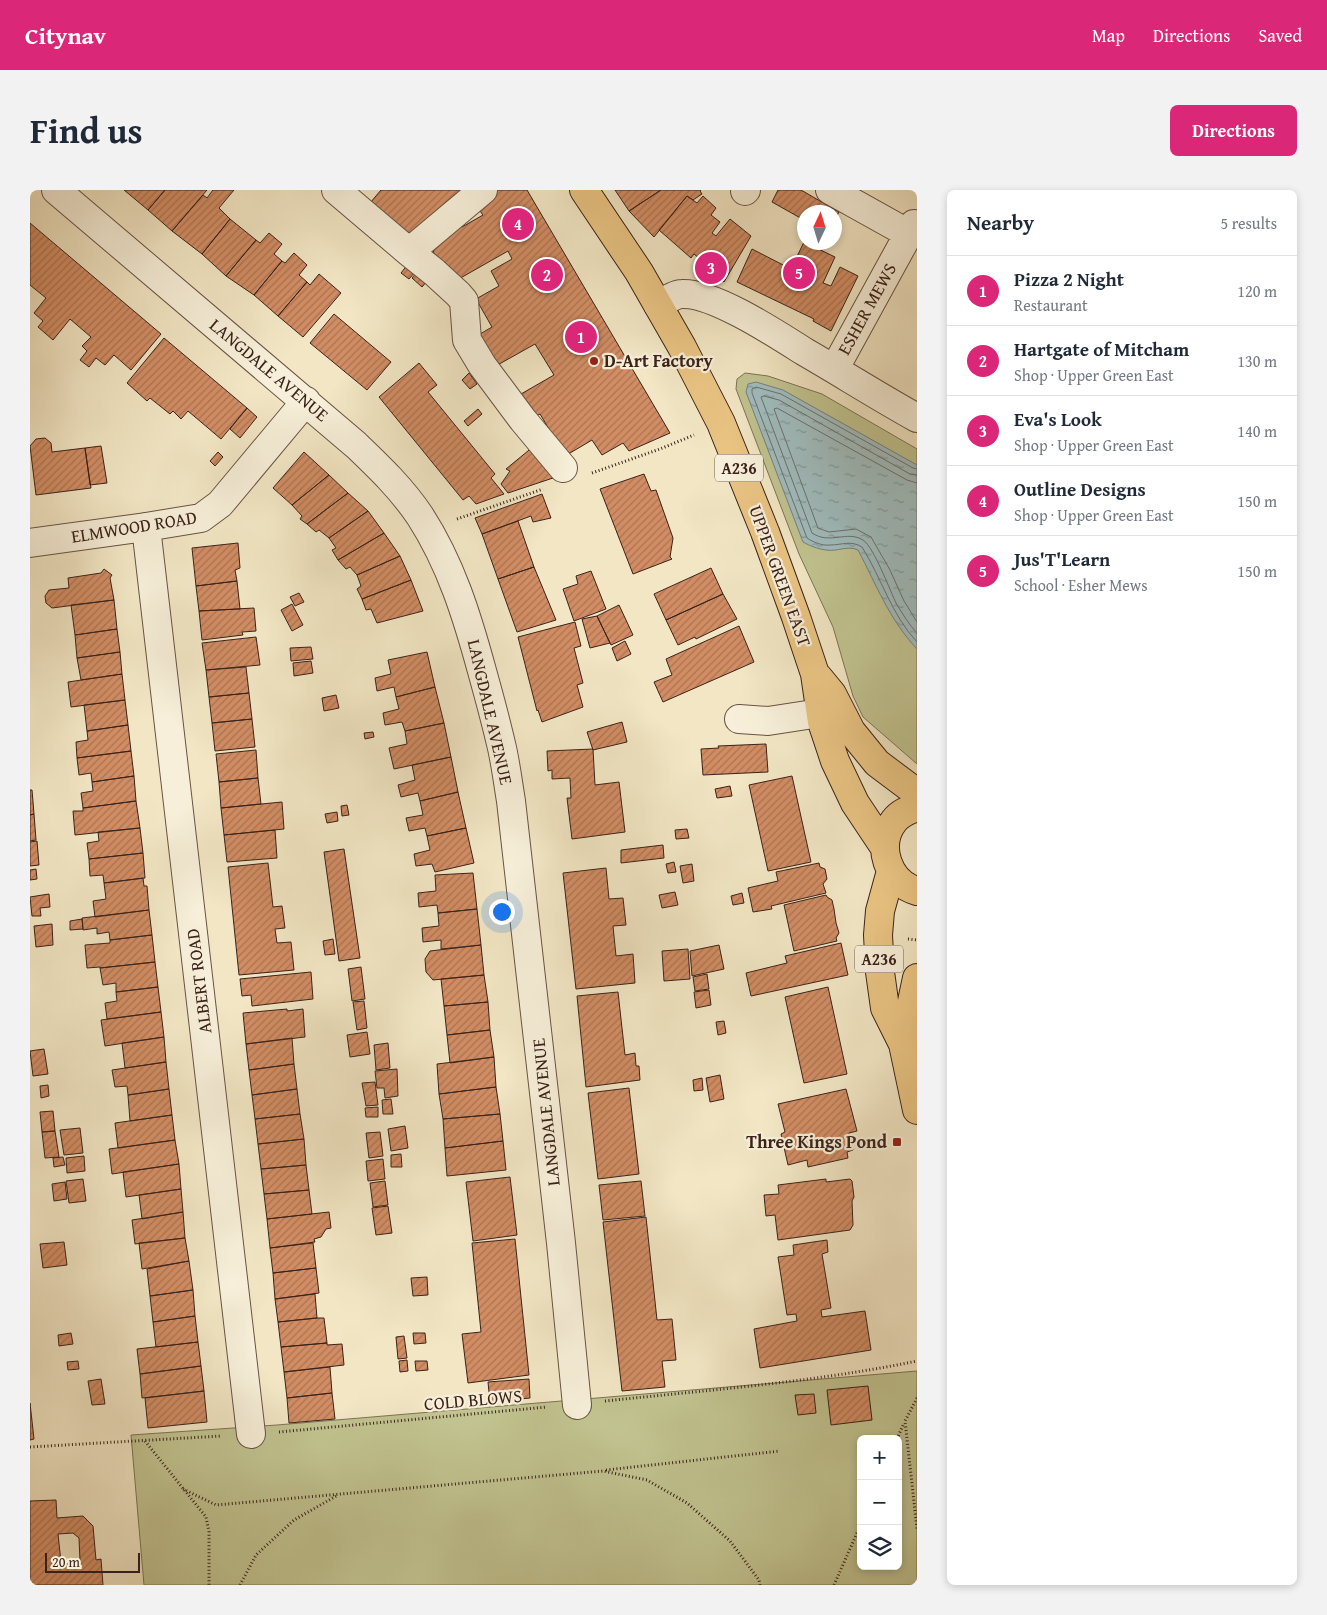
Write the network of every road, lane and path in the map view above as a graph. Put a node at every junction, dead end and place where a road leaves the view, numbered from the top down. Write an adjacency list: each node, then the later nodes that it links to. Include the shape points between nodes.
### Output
1 (56, 190): 9 (street, LANGDALE AVENUE)
2 (336, 190): 6 (street)
3 (483, 190): 6 (street)
4 (584, 190): 7 (main road, UPPER GREEN EAST / A236)
5 (830, 190): 8 (street, ESHER MEWS, via 911,229)
6 (409, 252): 11 (street, via 464,301 467,340 523,420)
7 (658, 305): 8 (street, via 681,294 701,296 779,335); 14 (main road, UPPER GREEN EAST / A236, via 721,423 765,532)
8 (835, 368): 10 (street)
9 (306, 401): 12 (street, ELMWOOD ROAD, via 211,512 201,518); 26 (street, LANGDALE AVENUE, via 384,472 418,514 441,551 464,607 502,748 510,801)
10 (917, 418)
11 (563, 468)
12 (146, 527): 13 (street, ELMWOOD ROAD); 28 (street, ALBERT ROAD)
13 (30, 543)
14 (815, 674): 15 (main road, UPPER GREEN EAST / A236); 17 (main road, UPPER GREEN EAST / A236, via 832,694 851,731 877,762)
15 (820, 713): 16 (street, via 768,721); 19 (main road, UPPER GREEN EAST / A236, via 835,761)
16 (739, 718)
17 (917, 793)
18 (917, 807): 19 (main road, via 905,811 894,821 887,834)
19 (888, 859): 20 (main road, UPPER GREEN EAST, via 897,880); 22 (main road, A236, via 878,935 880,972 885,1008)
20 (917, 891)
21 (917, 978): 22 (main road, A236)
22 (903, 1044): 23 (main road, A236)
23 (917, 1110)
24 (917, 1361): 26 (path, COLD BLOWS, via 822,1377)
25 (917, 1398): 27 (path)
26 (578, 1404): 28 (path, COLD BLOWS)
27 (905, 1421): 29 (path); 37 (path)
28 (251, 1434): 30 (path, COLD BLOWS)
29 (899, 1435)
30 (144, 1440): 31 (path, COLD BLOWS); 34 (path)
31 (30, 1447)
32 (780, 1451): 33 (path)
33 (603, 1471): 35 (path); 40 (path, via 647,1480 687,1503 730,1541)
34 (183, 1489): 35 (path, via 216,1504); 38 (path, via 206,1517)
35 (341, 1494): 39 (path, via 294,1520 256,1555)
36 (861, 1525): 41 (path)
37 (917, 1529)
38 (209, 1585)
39 (240, 1585)
40 (760, 1585)
41 (834, 1585)

